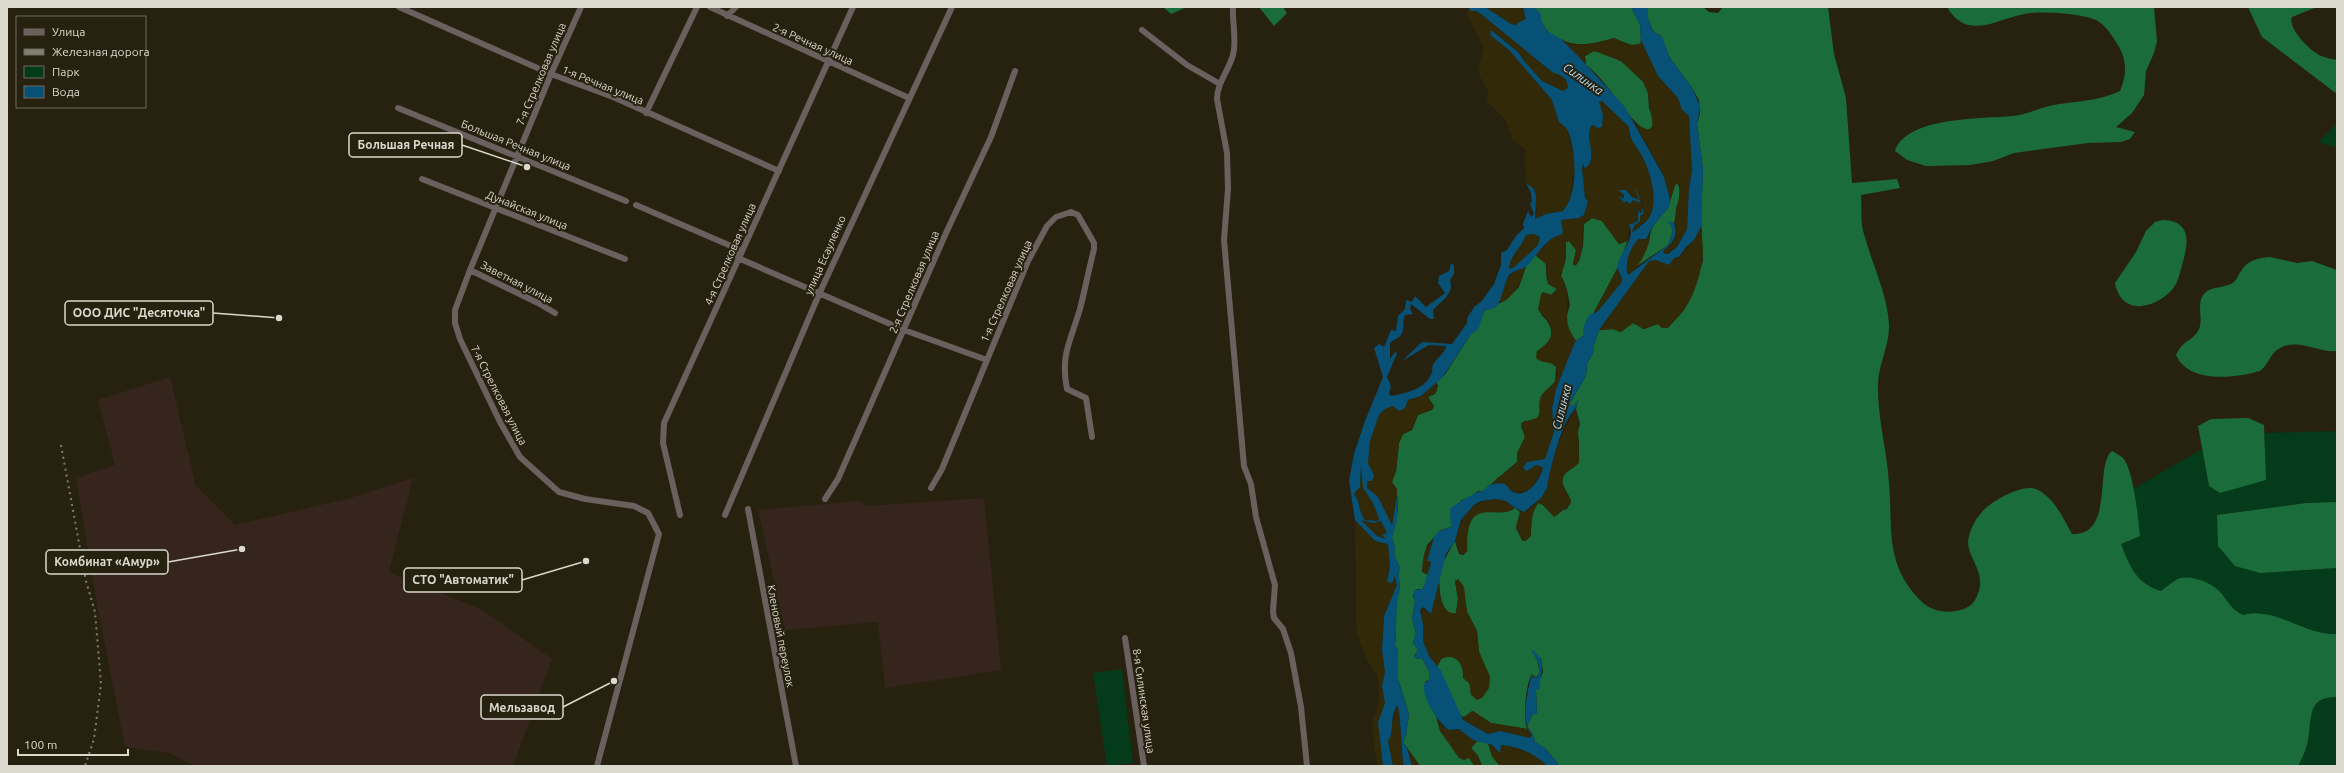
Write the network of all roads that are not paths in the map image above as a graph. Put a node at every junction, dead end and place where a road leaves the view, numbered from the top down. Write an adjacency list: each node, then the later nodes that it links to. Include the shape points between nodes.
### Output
1 (399, 7): 13 (street, 1-я Речная улица)
2 (581, 7): 13 (street, 7-я Стрелковая улица)
3 (697, 7): 17 (street)
4 (710, 7): 9 (street, 2-я Речная улица)
5 (736, 7): 9 (street)
6 (854, 7): 11 (street, 4-я Стрелковая улица)
7 (952, 7): 15 (street, улица Есауленко)
8 (1233, 7): 14 (street, via 1234,48 1227,73)
9 (727, 16): 11 (street, 2-я Речная улица)
10 (1142, 30): 14 (street, via 1187,64)
11 (828, 62): 15 (street, 2-я Речная улица); 19 (street, 4-я Стрелковая улица)
12 (1015, 71): 29 (street, 2-я Стрелковая улица, via 991,136)
13 (551, 74): 17 (street, 1-я Речная улица, via 613,97); 18 (street, 7-я Стрелковая улица)
14 (1220, 84): 41 (street, via 1217,99 1228,166 1224,240 1243,460 1274,585 1274,618 1283,629 1291,653 1301,707)
15 (909, 98): 27 (street, улица Есауленко)
16 (398, 108): 18 (street, Большая Речная улица)
17 (646, 113): 19 (street, 1-я Речная улица)
18 (516, 157): 21 (street, Большая Речная улица); 23 (street, 7-я Стрелковая улица)
19 (778, 172): 24 (street, 4-я Стрелковая улица)
20 (422, 179): 23 (street, Дунайская улица)
21 (626, 201)
22 (636, 205): 24 (street, via 738,249)
23 (496, 208): 25 (street, Дунайская улица); 26 (street, 7-я Стрелковая улица)
24 (738, 258): 27 (street); 36 (street, 4-я Стрелковая улица, via 664,423 663,443)
25 (625, 259)
26 (470, 270): 28 (street, Заветная улица); 38 (street, 7-я Стрелковая улица, via 455,310 455,323 460,339 500,422 520,457 560,492 585,499 634,506 648,513 659,534)
27 (820, 292): 29 (street); 35 (street, улица Есауленко)
28 (555, 313)
29 (904, 330): 30 (street); 33 (street, 2-я Стрелковая улица, via 838,479)
30 (987, 360): 31 (street, 1-я Стрелковая улица, via 1028,261 1047,226 1056,217 1071,212 1078,215 1094,243 1094,249 1080,309 1065,352 1063,371 1067,389 1086,398); 32 (street, 1-я Стрелковая улица, via 942,469)
31 (1092, 437)
32 (930, 488)
33 (825, 499)
34 (748, 509): 39 (street, Кленовый переулок)
35 (725, 515)
36 (680, 516)
37 (1125, 638): 40 (street, 8-я Силинская улица)
38 (597, 766)
39 (796, 766)
40 (1144, 766)
41 (1307, 766)

